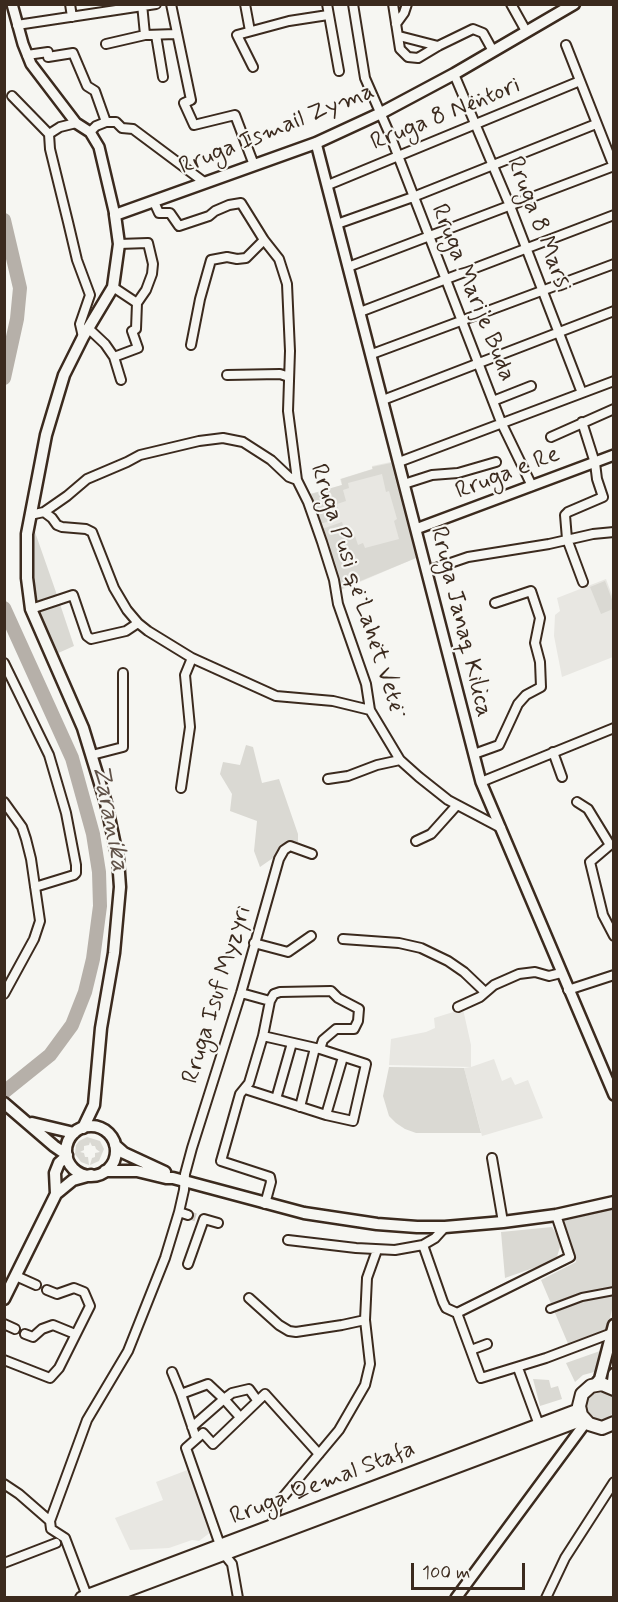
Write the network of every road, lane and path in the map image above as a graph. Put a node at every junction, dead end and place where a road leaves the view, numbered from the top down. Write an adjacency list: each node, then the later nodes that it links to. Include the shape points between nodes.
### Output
1 (12, 4): 16 (street)
2 (70, 4): 14 (street)
3 (156, 4): 12 (street)
4 (171, 4): 20 (street)
5 (245, 4): 17 (street)
6 (327, 4): 13 (street)
7 (353, 4): 34 (street, Rruga Marije Buda, via 365,78)
8 (393, 4): 15 (street)
9 (407, 4): 15 (street)
10 (511, 4): 18 (street)
11 (574, 4): 18 (main road, Rruga Ismail Zyma)
12 (142, 6): 14 (street); 19 (street)
13 (328, 15): 17 (street); 29 (street)
14 (72, 16): 16 (street)
15 (396, 24): 22 (street)
16 (18, 25): 27 (street)
17 (250, 31): 28 (street, via 237,35)
18 (526, 31): 26 (main road, Rruga Ismail Zyma)
19 (145, 34): 21 (street); 23 (street)
20 (176, 34): 21 (street); 43 (street, via 191,100 184,104 194,125 235,115)
21 (156, 35): 31 (street)
22 (399, 36): 25 (street); 25 (street, via 400,49 408,57 418,57)
23 (106, 44)
24 (566, 45): 32 (street)
25 (438, 46): 26 (street, via 473,29 483,33)
26 (493, 51): 30 (main road, Rruga Ismail Zyma)
27 (27, 55): 35 (street, via 73,53 87,86 95,91); 36 (street)
28 (253, 67)
29 (339, 71)
30 (454, 74): 34 (main road, Rruga Ismail Zyma); 37 (street, Rruga 8 Marsi)
31 (163, 77)
32 (580, 81): 37 (street, Rruga 8 Nëntori); 38 (street)
33 (12, 96): 40 (street)
34 (381, 113): 41 (main road, Rruga Ismail Zyma); 42 (street, Rruga Marije Buda)
35 (106, 122): 39 (street); 46 (street, via 133,129)
36 (76, 123): 39 (street); 40 (street)
37 (475, 124): 42 (street, Rruga 8 Nëntori); 44 (street, Rruga 8 Marsi)
38 (596, 124): 44 (street); 45 (street)
39 (90, 132): 51 (street, via 99,147)
40 (49, 134): 67 (street, via 77,260 90,295 80,324)
41 (316, 143): 43 (main road, Rruga Ismail Zyma); 47 (street, Rruga Janaq Kilica)
42 (397, 156): 47 (street, Rruga 8 Nëntori); 48 (street, Rruga Marije Buda)
43 (254, 165): 46 (main road, Rruga Ismail Zyma)
44 (494, 165): 48 (street); 50 (street, Rruga 8 Marsi)
45 (613, 166): 50 (street)
46 (204, 182): 49 (main road, Rruga Ismail Zyma)
47 (328, 185): 53 (street, Rruga Janaq Kilica)
48 (412, 197): 53 (street); 54 (street, Rruga Marije Buda)
49 (154, 202): 51 (main road, Rruga Ismail Zyma); 55 (street, Rruga Pusi që Lahët Vetë, via 159,213 170,213 179,226 241,203)
50 (510, 206): 54 (street); 57 (street, Rruga 8 Marsi)
51 (115, 215): 56 (main road)
52 (614, 215): 57 (street)
53 (338, 224): 59 (street, Rruga Janaq Kilica)
54 (428, 236): 59 (street); 60 (street, Rruga Marije Buda)
55 (264, 240): 69 (street, via 246,258 226,256 211,260); 74 (street, Rruga Pusi që Lahët Vetë, via 279,259 287,284)
56 (119, 244): 61 (main road); 63 (street, via 144,242 151,248 152,274)
57 (526, 248): 60 (street); 62 (street, Rruga 8 Marsi)
58 (614, 264): 62 (street)
59 (348, 267): 65 (street, Rruga Janaq Kilica)
60 (446, 280): 65 (street); 66 (street, Rruga Marije Buda)
61 (113, 287): 63 (street); 67 (main road)
62 (543, 291): 66 (street); 68 (street, Rruga 8 Marsi)
63 (137, 303): 71 (street, via 136,329 132,331 138,348)
64 (614, 311): 68 (street)
65 (360, 312): 70 (street, Rruga Janaq Kilica)
66 (461, 321): 70 (street); 72 (street, Rruga Marije Buda)
67 (86, 333): 71 (street, via 105,344); 93 (main road, via 69,362 55,405)
68 (559, 333): 72 (street); 78 (street, Rruga 8 Marsi)
69 (191, 345)
70 (372, 354): 79 (street, Rruga Janaq Kilica)
71 (114, 357): 75 (street)
72 (478, 363): 79 (street); 80 (street, Rruga Marije Buda)
73 (227, 375): 74 (street)
74 (289, 376): 89 (street, Rruga Pusi që Lahët Vetë, via 289,422)
75 (121, 380)
76 (614, 381): 78 (street)
77 (531, 386): 80 (street)
78 (582, 393): 82 (street)
79 (383, 400): 86 (street, Rruga Janaq Kilica)
80 (493, 400): 82 (street, Rruga Marije Buda)
81 (614, 409): 83 (street)
82 (501, 422): 86 (street); 91 (street, Rruga Marije Buda)
83 (582, 422): 84 (street); 88 (street)
84 (551, 437)
85 (614, 455): 88 (street, Rruga e Re)
86 (399, 462): 90 (street, Rruga Janaq Kilica)
87 (496, 462): 90 (street)
88 (595, 463): 91 (street, Rruga e Re); 96 (street, via 603,497 565,515)
89 (297, 480): 92 (street, via 243,442 224,438 199,441 145,453 93,476); 105 (street, Rruga Pusi që Lahët Vetë, via 318,527 338,604 364,677)
90 (404, 484): 94 (street, Rruga Janaq Kilica)
91 (532, 486): 94 (street, Rruga e Re)
92 (44, 512): 93 (street); 101 (street, via 57,525 92,532 114,588)
93 (30, 515): 100 (main road, via 27,578)
94 (416, 530): 97 (street, Rruga Janaq Kilica)
95 (614, 532): 96 (street)
96 (567, 539): 97 (street, via 468,557); 98 (street)
97 (427, 572): 108 (street, Rruga Janaq Kilica)
98 (583, 582)
99 (495, 603): 108 (street, via 531,591 540,618 535,643 541,687 518,704 499,745)
100 (31, 609): 101 (street, via 73,595 91,639 126,631); 109 (main road)
101 (138, 623): 102 (street)
102 (192, 658): 105 (street, via 276,696 333,701); 114 (street, via 185,675 190,727)
103 (4, 663): 122 (street, via 49,755 76,865 74,875)
104 (123, 673): 109 (street, via 123,747)
105 (370, 710): 110 (street, Rruga Pusi që Lahët Vetë)
106 (614, 728): 107 (street)
107 (553, 752): 111 (street); 113 (street)
108 (474, 754): 113 (street, Rruga Janaq Kilica)
109 (92, 755): 143 (main road, via 114,834 120,887)
110 (400, 760): 112 (street); 117 (street, Rruga Pusi që Lahët Vetë)
111 (562, 777)
112 (328, 779)
113 (481, 782): 118 (street, Rruga Janaq Kilica)
114 (181, 788)
115 (4, 802): 122 (street, via 22,827)
116 (577, 802): 120 (street, via 588,809)
117 (457, 805): 118 (street, Rruga Pusi që Lahët Vetë); 119 (street, via 431,834)
118 (501, 828): 127 (street, Rruga Janaq Kilica)
119 (416, 841)
120 (612, 844): 124 (street, via 590,862 603,915)
121 (312, 854): 126 (street, Rruga Isuf Myzyri, via 290,846 284,850)
122 (35, 887): 132 (street, via 40,912 38,930)
123 (311, 936): 126 (street, via 288,952)
124 (614, 936)
125 (343, 939): 130 (street, via 421,948 448,961)
126 (254, 943): 131 (street, Rruga Isuf Myzyri)
127 (561, 973): 129 (street, Rruga Janaq Kilica); 130 (street, via 519,974)
128 (614, 975): 129 (street)
129 (568, 990): 140 (street, Rruga Janaq Kilica)
130 (485, 992): 134 (street)
131 (241, 993): 133 (street); 157 (street, Rruga Isuf Myzyri)
132 (4, 994)
133 (270, 1002): 135 (street); 137 (street, via 280,992 331,991 359,1009 354,1029 336,1029)
134 (458, 1007)
135 (263, 1036): 136 (street); 139 (street)
136 (292, 1043): 137 (street); 141 (street)
137 (318, 1048): 138 (street); 144 (street)
138 (343, 1057): 145 (street); 145 (street, via 366,1064 353,1121)
139 (245, 1089): 141 (street); 160 (street, via 240,1094 221,1161 270,1177)
140 (614, 1095)
141 (276, 1099): 144 (street)
142 (4, 1103): 146 (main road)
143 (94, 1105): 147 (main road); 148 (main road)
144 (300, 1107): 145 (street)
145 (326, 1115)
146 (28, 1123): 148 (main road); 150 (main road)
147 (102, 1129): 148 (main road, via 93,1126); 149 (main road)
148 (79, 1130): 151 (main road, via 68,1143)
149 (115, 1145): 153 (main road, via 114,1160); 156 (main road)
150 (54, 1146): 151 (main road); 154 (main road)
151 (67, 1155): 154 (main road); 155 (main road, via 73,1168)
152 (492, 1158): 164 (street)
153 (105, 1171): 155 (main road); 156 (main road, via 137,1171)
154 (55, 1173): 158 (main road)
155 (91, 1175): 158 (main road, via 73,1180)
156 (173, 1178): 157 (main road)
157 (184, 1181): 160 (main road); 161 (street, Rruga Isuf Myzyri)
158 (56, 1194): 171 (main road)
159 (614, 1202): 163 (main road)
160 (266, 1204): 166 (main road, via 368,1223)
161 (179, 1212): 162 (street); 205 (street, Rruga Isuf Myzyri, via 128,1351 87,1420)
162 (188, 1215)
163 (556, 1215): 164 (main road); 178 (street, via 570,1257)
164 (502, 1222): 166 (main road)
165 (218, 1223): 170 (street, via 201,1219)
166 (445, 1227): 168 (street)
167 (288, 1240): 169 (street)
168 (423, 1245): 169 (street); 178 (street, via 443,1302)
169 (377, 1250): 179 (street, via 367,1278)
170 (188, 1264)
171 (16, 1276): 172 (street); 175 (main road)
172 (36, 1285)
173 (47, 1290): 184 (street, via 57,1293 74,1288 84,1292 90,1306)
174 (614, 1291): 177 (street)
175 (6, 1292)
176 (249, 1298): 179 (street, via 289,1331)
177 (550, 1309)
178 (457, 1313): 186 (street)
179 (365, 1320): 202 (street, via 370,1364 365,1385)
180 (4, 1324): 181 (street)
181 (15, 1329)
182 (613, 1329): 188 (street); 191 (main road)
183 (25, 1334): 184 (street, via 33,1337 53,1325)
184 (75, 1335): 187 (street, via 50,1378)
185 (487, 1344): 186 (street)
186 (471, 1350): 188 (street, via 481,1378)
187 (4, 1360)
188 (518, 1368): 199 (street)
189 (172, 1372): 193 (street)
190 (614, 1374): 192 (main road)
191 (595, 1385): 192 (main road); 197 (main road, via 582,1394 579,1402)
192 (613, 1388)
193 (181, 1394): 194 (street, via 208,1384); 200 (street)
194 (224, 1399): 195 (street, via 249,1389); 196 (street); 200 (street)
195 (257, 1400): 196 (street); 202 (street, via 265,1394)
196 (240, 1417): 201 (street, via 213,1444 203,1433)
197 (584, 1419): 198 (main road, via 602,1428); 199 (main road, Rruga Qemal Stafa); 208 (main road, Rruga Qemal Stafa); 210 (street)
198 (614, 1423)
199 (539, 1425): 206 (main road, Rruga Qemal Stafa)
200 (192, 1427): 201 (street)
201 (196, 1438): 208 (street, via 186,1451)
202 (320, 1454): 206 (street, via 278,1503)
203 (614, 1482): 216 (street, via 565,1558)
204 (4, 1484): 205 (street)
205 (50, 1521): 211 (street, via 51,1529 65,1538)
206 (276, 1521): 208 (main road, Rruga Qemal Stafa)
207 (56, 1543): 209 (street)
208 (222, 1550): 211 (main road, Rruga Qemal Stafa); 212 (main road, Rruga Qemal Stafa); 213 (street, via 232,1564)
209 (4, 1563)
210 (471, 1582): 214 (street); 215 (street)
211 (84, 1597)
212 (106, 1598)
213 (238, 1598)
214 (456, 1598)
215 (462, 1598)
216 (546, 1598)

